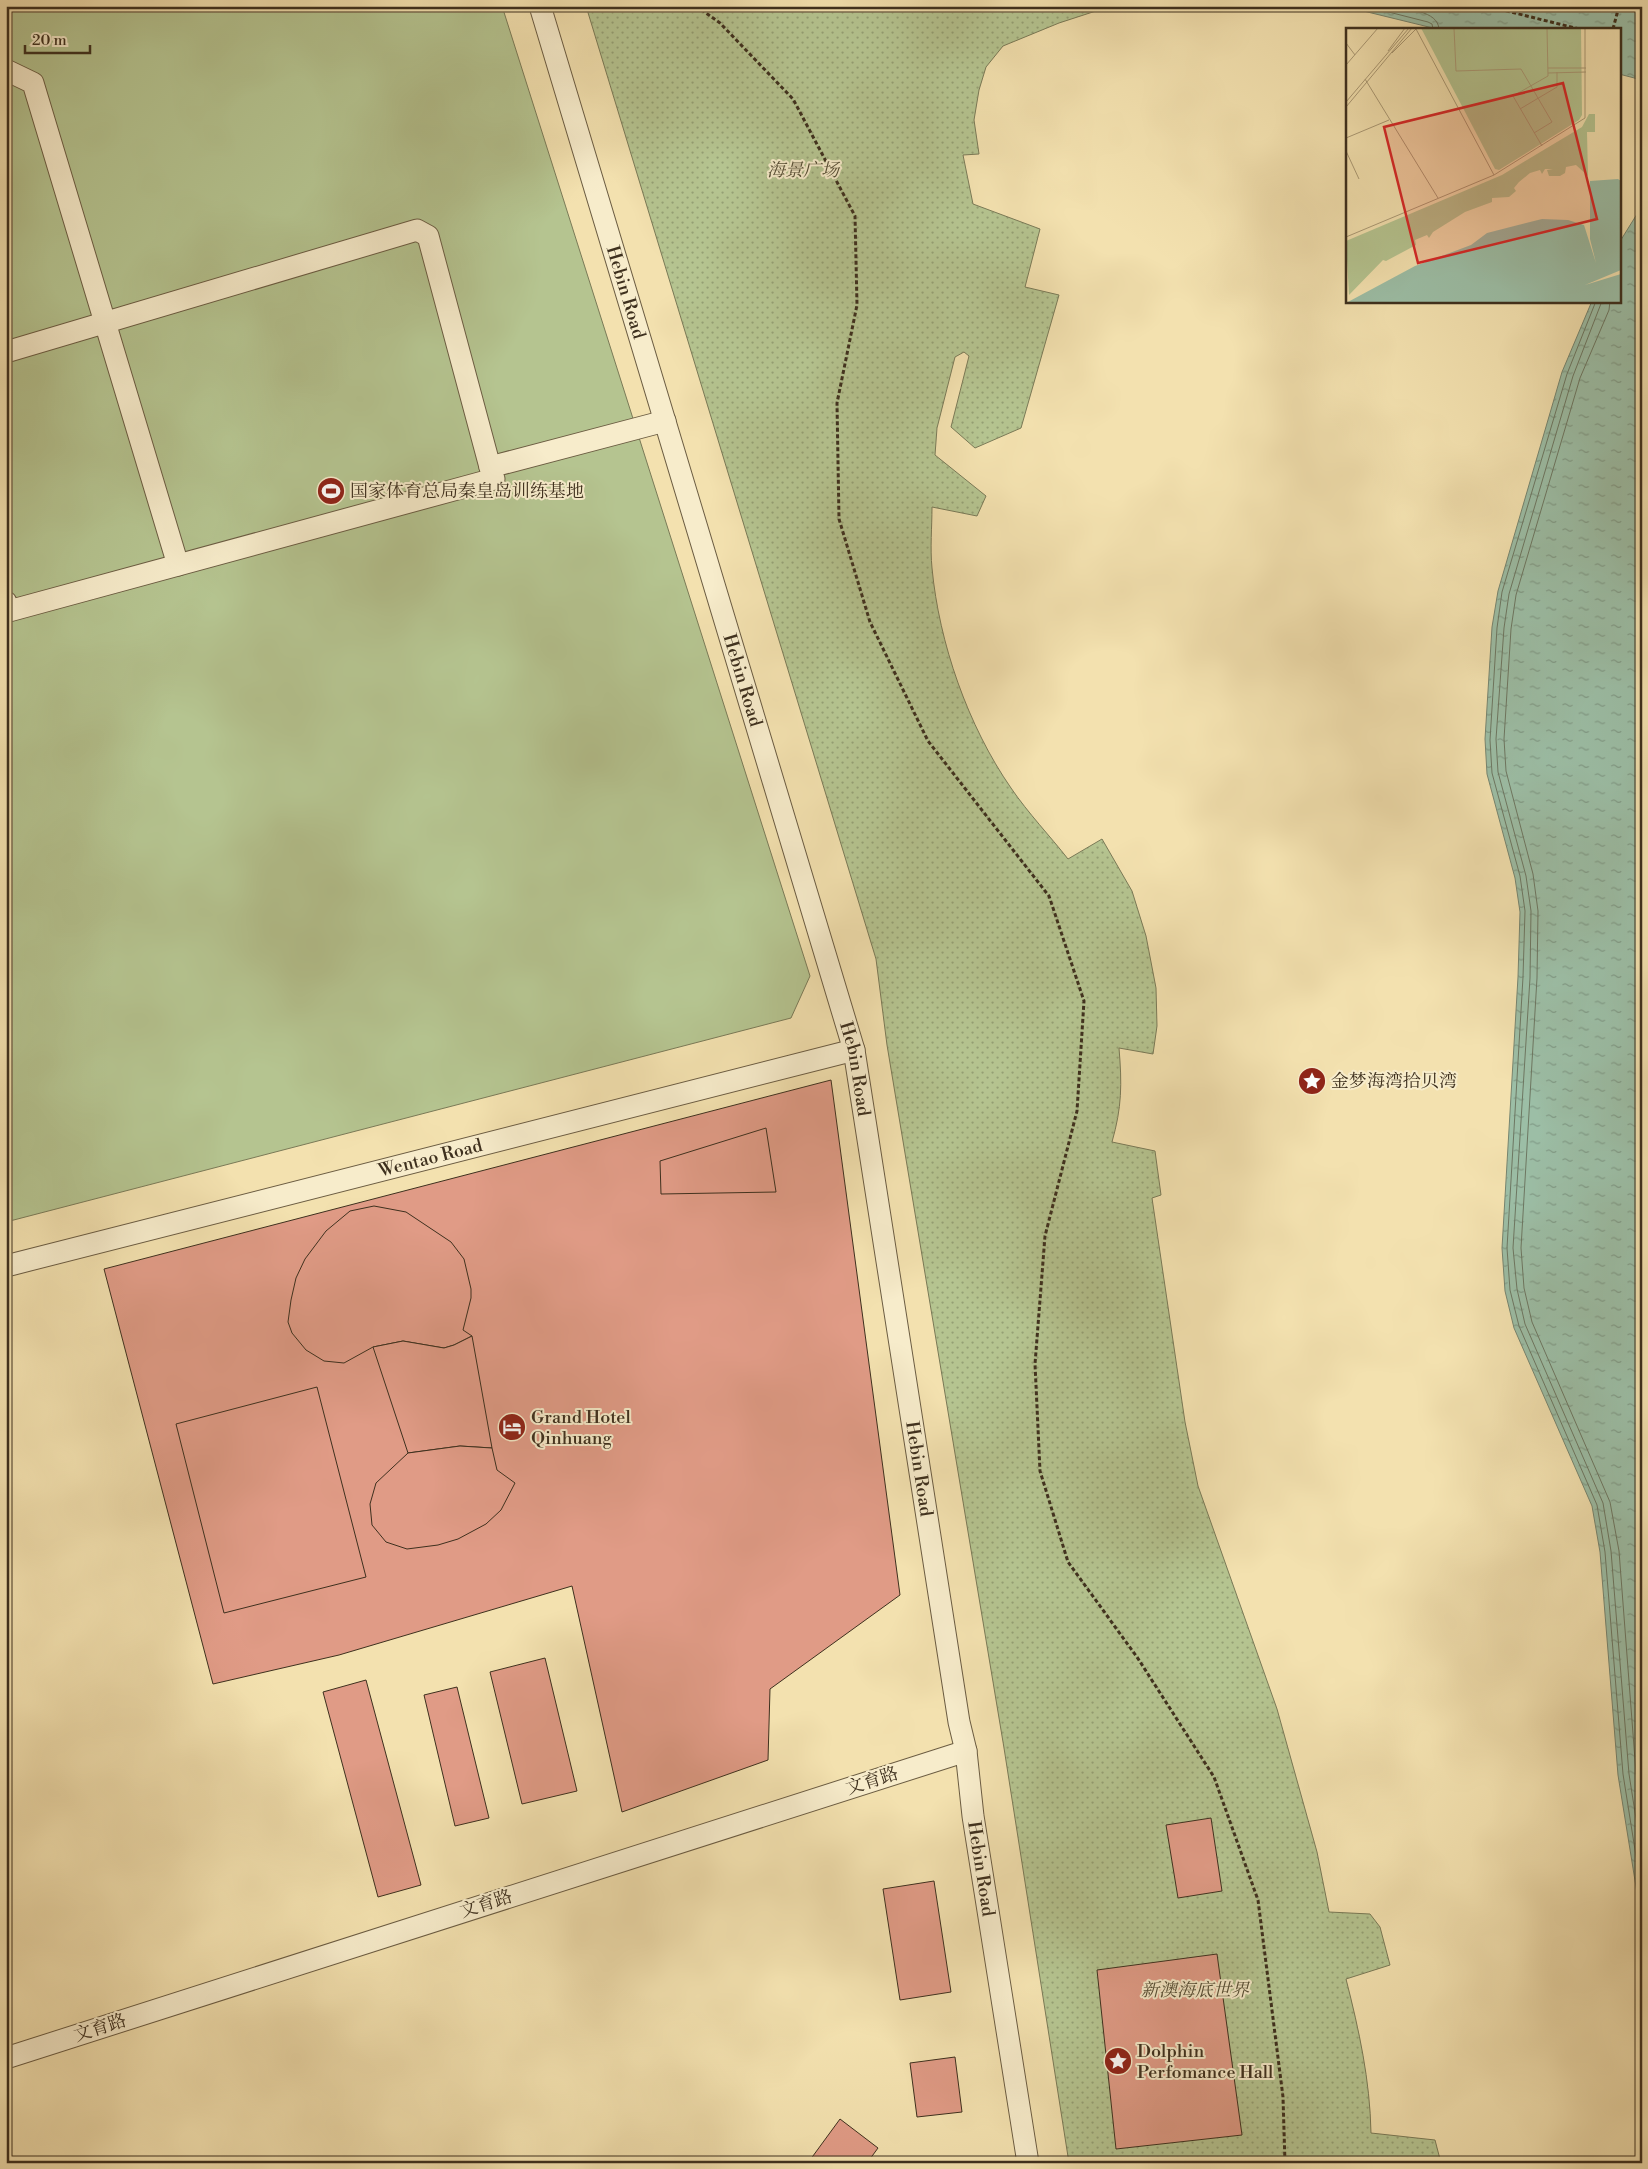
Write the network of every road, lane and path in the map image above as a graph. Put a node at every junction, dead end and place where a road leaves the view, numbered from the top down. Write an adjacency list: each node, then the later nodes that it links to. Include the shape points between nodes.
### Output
1 (540, 6): 10 (street, Hebin Road)
2 (696, 6): 19 (path, via 720,23 792,99 855,216 857,305 837,403 839,519 870,622 928,741 1049,896 1084,1001 1076,1111 1045,1236 1035,1364 1040,1471 1068,1562 1137,1657 1214,1777 1258,1900 1284,2098)
3 (1487, 6): 5 (path)
4 (1619, 6): 6 (path)
5 (1575, 28)
6 (1613, 28)
7 (6, 70): 8 (street, via 33,84)
8 (106, 324): 9 (street); 11 (street, via 417,230 428,236); 12 (street)
9 (6, 352)
10 (665, 422): 11 (street); 14 (street, Hebin Road)
11 (490, 467): 12 (street, via 494,480)
12 (178, 566): 13 (street, via 9,611)
13 (6, 602)
14 (854, 1050): 15 (street, Wentao Road); 16 (street, Hebin Road)
15 (6, 1266)
16 (966, 1751): 17 (street, 文育路); 18 (street, Hebin Road, via 973,1816)
17 (6, 2058)
18 (1028, 2163)
19 (1285, 2163)

